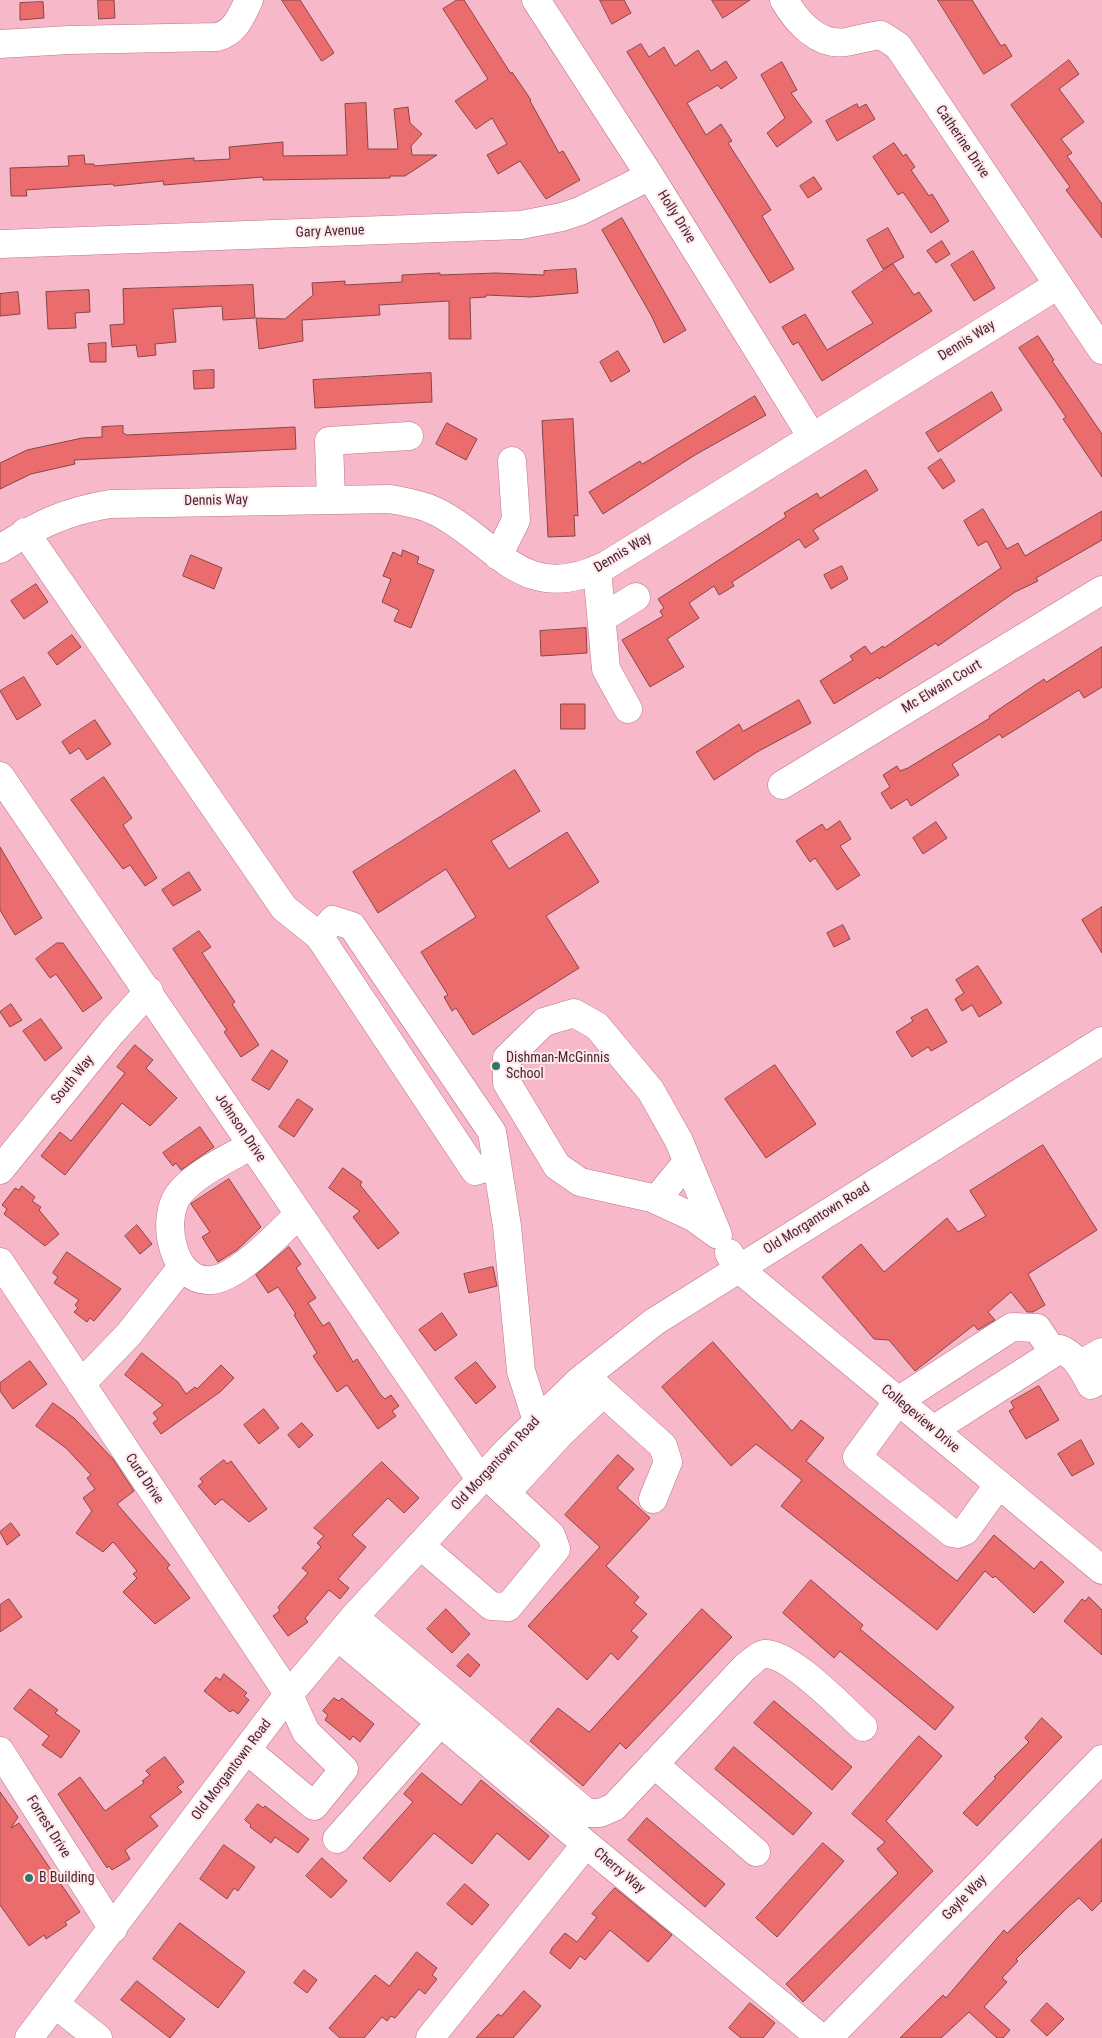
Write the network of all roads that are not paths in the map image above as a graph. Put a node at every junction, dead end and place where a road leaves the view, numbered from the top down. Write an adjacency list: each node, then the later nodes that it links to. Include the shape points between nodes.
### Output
1 (249, 0): 4 (street, via 235,27 217,37)
2 (536, 0): 5 (street, Holly Drive)
3 (784, 0): 7 (street, Catherine Drive, via 800,22 819,37 844,42 881,35 898,46)
4 (0, 44)
5 (650, 176): 6 (street, Gary Avenue, via 580,211 521,225); 10 (street, Holly Drive)
6 (0, 244)
7 (1058, 285): 8 (street, Catherine Drive); 10 (street, Dennis Way)
8 (1102, 350)
9 (410, 436): 12 (street, via 329,441)
10 (812, 437): 16 (street, Dennis Way)
11 (512, 462): 15 (street, via 516,520)
12 (331, 500): 13 (street, Dennis Way, via 110,504 66,513); 15 (street, Dennis Way, via 390,499 414,503 453,521)
13 (26, 532): 14 (street, Dennis Way); 23 (street, via 284,908)
14 (0, 549)
15 (498, 556): 16 (street, Dennis Way, via 526,572 546,578 566,578)
16 (597, 569): 19 (street)
17 (1102, 590): 22 (street, Mc Elwain Court)
18 (636, 597): 19 (street)
19 (602, 618): 20 (street, via 606,669)
20 (628, 708)
21 (0, 776): 24 (street, Johnson Drive)
22 (782, 784)
23 (318, 936): 28 (street, via 475,1171); 28 (street, via 333,920 352,926 492,1132)
24 (149, 991): 26 (street, Johnson Drive); 29 (street, South Way)
25 (1102, 1041): 35 (street, Old Morgantown Road)
26 (252, 1145): 31 (street, Johnson Drive); 34 (street, via 189,1183 178,1195 172,1209 171,1229 174,1250)
27 (687, 1162): 30 (street); 30 (street, via 651,1091 597,1026 582,1017 574,1013 544,1022 507,1058 507,1083 557,1166 580,1182); 32 (street)
28 (496, 1165): 41 (street, via 506,1226 521,1371)
29 (0, 1170)
30 (656, 1200): 32 (street, via 693,1217)
31 (299, 1214): 34 (street, via 229,1274 212,1280 197,1278); 43 (street, Johnson Drive)
32 (718, 1235): 35 (street, Collegeview Drive)
33 (0, 1262): 38 (street, Curd Drive)
34 (182, 1267): 38 (street, via 129,1334)
35 (738, 1268): 39 (street, Old Morgantown Road, via 654,1322); 40 (street, Collegeview Drive)
36 (1054, 1353): 37 (street, via 1060,1349); 40 (street, via 1037,1328 1012,1328); 42 (street)
37 (1095, 1365)
38 (81, 1384): 50 (street, Curd Drive)
39 (594, 1384): 41 (street, Old Morgantown Road); 46 (street, via 663,1446 668,1462)
40 (898, 1401): 42 (street, Collegeview Drive); 44 (street, via 859,1451 857,1457 861,1461 958,1534 965,1531)
41 (546, 1423): 43 (street, Old Morgantown Road); 45 (street)
42 (933, 1430): 44 (street, Collegeview Drive)
43 (483, 1476): 45 (street, Johnson Drive); 47 (street, Old Morgantown Road)
44 (999, 1484): 48 (street, Collegeview Drive)
45 (506, 1493): 47 (street, Johnson Drive, via 551,1535 556,1549 508,1607 491,1606)
46 (653, 1499)
47 (420, 1545): 49 (street, Old Morgantown Road)
48 (1102, 1570)
49 (346, 1627): 50 (street, Old Morgantown Road); 51 (street); 56 (street, via 588,1813 600,1813 614,1807)
50 (288, 1695): 53 (street, Old Morgantown Road); 53 (street, Curd Drive, via 306,1732 344,1769 314,1806)
51 (440, 1723): 57 (street); 58 (street)
52 (863, 1727): 56 (street, via 790,1662 774,1654 762,1654 745,1667)
53 (247, 1750): 60 (street, Old Morgantown Road)
54 (0, 1751): 60 (street, Forrest Drive)
55 (1102, 1759): 66 (street, Gayle Way)
56 (654, 1764): 59 (street)
57 (337, 1839)
58 (586, 1844): 64 (street, Cherry Way); 65 (street, Cherry Way)
59 (756, 1852)
60 (113, 1929): 61 (street, Old Morgantown Road)
61 (55, 2004): 62 (street, Old Morgantown Road); 63 (street)
62 (29, 2038)
63 (98, 2038)
64 (430, 2038)
65 (821, 2038)
66 (828, 2038)

